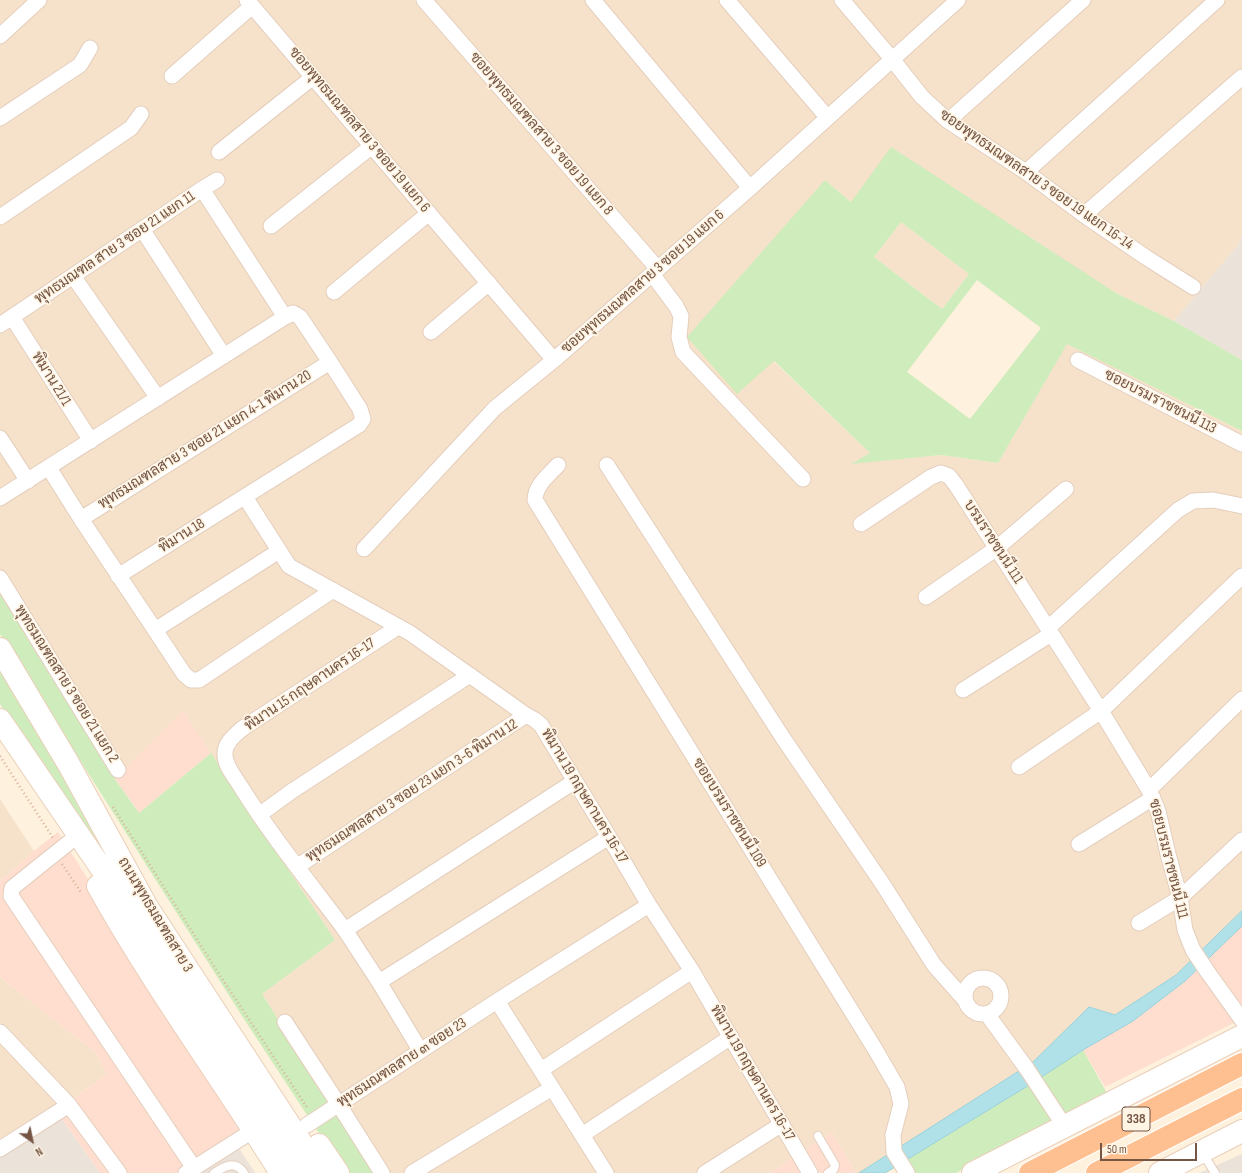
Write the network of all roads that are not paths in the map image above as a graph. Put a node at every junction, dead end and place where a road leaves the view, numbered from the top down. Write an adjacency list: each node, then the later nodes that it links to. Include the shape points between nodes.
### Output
1 (39, 0): 10 (street)
2 (424, 0): 32 (street, ซอยพุทธมณฑลสาย 3 ซอย 19 แยก 8)
3 (593, 0): 25 (street)
4 (727, 0): 18 (street)
5 (842, 0): 12 (street, ซอยพุทธมณฑลสาย 3 ซอย 19 แยก 16-14)
6 (958, 0): 12 (street, ซอยพุทธมณฑลสาย 3 ซอย 19 แยก 6)
7 (1083, 0): 20 (street)
8 (1217, 0): 23 (street)
9 (250, 3): 13 (street); 14 (street, ซอยพุทธมณฑลสาย 3 ซอย 19 แยก 6)
10 (0, 36)
11 (90, 48): 19 (street, via 80,65)
12 (892, 59): 18 (street, ซอยพุทธมณฑลสาย 3 ซอย 19 แยก 6); 20 (street, ซอยพุทธมณฑลสาย 3 ซอย 19 แยก 16-14, via 922,97)
13 (172, 76)
14 (313, 77): 21 (street, ซอยพุทธมณฑลสาย 3 ซอย 19 แยก 6); 22 (street)
15 (1242, 78): 16 (street)
16 (1236, 92): 28 (street)
17 (141, 114): 29 (street, via 131,128)
18 (828, 117): 25 (street, ซอยพุทธมณฑลสาย 3 ซอย 19 แยก 6)
19 (0, 118)
20 (948, 121): 23 (street, ซอยพุทธมณฑลสาย 3 ซอย 19 แยก 16-14)
21 (372, 146): 27 (street, ซอยพุทธมณฑลสาย 3 ซอย 19 แยก 6); 30 (street)
22 (219, 152)
23 (1026, 172): 28 (street, ซอยพุทธมณฑลสาย 3 ซอย 19 แยก 16-14)
24 (217, 180): 26 (street)
25 (750, 188): 32 (street, ซอยพุทธมณฑลสาย 3 ซอย 19 แยก 6)
26 (202, 189): 31 (street, พุทธมณฑล สาย 3 ซอย 21 แยก 11); 37 (street, พุทธมณฑล สาย 3 ซอย 21 แยก 11)
27 (429, 213): 34 (street, ซอยพุทธมณฑลสาย 3 ซอย 19 แยก 6); 36 (street)
28 (1084, 215): 35 (street, ซอยพุทธมณฑลสาย 3 ซอย 19 แยก 16-14)
29 (0, 217)
30 (271, 226)
31 (142, 229): 33 (street, พุทธมณฑล สาย 3 ซอย 21 แยก 11); 40 (street)
32 (655, 271): 41 (street, ซอยพุทธมณฑลสาย 3 ซอย 19 แยก 6); 51 (street, ซอยพุทธมณฑลสาย 3 ซอย 19 แยก 8, via 681,316 679,337 683,352)
33 (73, 276): 38 (street, พุทธมณฑล สาย 3 ซอย 21 แยก 11); 44 (street)
34 (489, 283): 39 (street); 41 (street, ซอยพุทธมณฑลสาย 3 ซอย 19 แยก 6)
35 (1193, 287)
36 (334, 292)
37 (285, 317): 40 (street); 43 (street, via 293,313 300,317)
38 (6, 321): 46 (street, พิมาน 21/1)
39 (431, 332)
40 (224, 356): 44 (street)
41 (554, 360): 60 (street, via 495,408)
42 (1078, 360): 47 (street, ซอยบรมราชชนนี 113)
43 (330, 362): 54 (street, พิมาน 18, via 363,419); 57 (street, พุทธมณฑลสาย 3 ซอย 21 แยก 4-1 พิมาน 20)
44 (158, 398): 46 (street)
45 (0, 438): 52 (street)
46 (91, 441): 50 (street)
47 (1242, 444)
48 (607, 465): 96 (street, via 934,965)
49 (558, 466): 120 (street, ซอยบรมราชชนนี 109, via 539,486 535,500 897,1087 901,1104 893,1135)
50 (49, 468): 52 (street); 57 (street)
51 (804, 479)
52 (28, 481): 55 (street)
53 (1066, 489): 59 (street)
54 (245, 497): 61 (street, พิมาน 19 กฤษดานคร 16-17); 62 (street, พิมาน 18)
55 (0, 498)
56 (1242, 506): 67 (street, via 1213,500 1193,502 1178,510)
57 (80, 519): 62 (street)
58 (861, 524): 59 (street, บรมราชชนนี 111, via 931,477 941,473 949,476 956,485)
59 (997, 548): 66 (street); 67 (street, บรมราชชนนี 111)
60 (364, 549)
61 (279, 551): 65 (street, พิมาน 19 กฤษดานคร 16-17, via 288,566); 69 (street)
62 (118, 576): 69 (street)
63 (1242, 576): 74 (street)
64 (0, 578): 79 (street, พุทธมณฑลสาย 3 ซอย 21 แยก 2)
65 (333, 590): 68 (street, พิมาน 19 กฤษดานคร 16-17); 69 (street, via 200,680 191,680 184,674)
66 (926, 597)
67 (1047, 626): 72 (street); 74 (street, ซอยบรมราชชนนี 111)
68 (398, 627): 71 (street, พิมาน 19 กฤษดานคร 16-17); 83 (street, พิมาน 15 กฤษดานคร 16-17, via 243,728 231,739 225,756 228,766)
69 (155, 630)
70 (0, 649): 77 (main road, ถนนพุทธมณฑลสาย 3)
71 (470, 675): 75 (street, พิมาน 19 กฤษดานคร 16-17); 83 (street, via 298,787)
72 (963, 690)
73 (1242, 699): 82 (street)
74 (1101, 710): 78 (street); 82 (street, ซอยบรมราชชนนี 111)
75 (526, 715): 81 (street, พิมาน 19 กฤษดานคร 16-17, via 541,725); 88 (street, พุทธมณฑลสาย 3 ซอย 23 แยก 3-6 พิมาน 12)
76 (0, 720): 80 (main road, ถนนพุทธมณฑลสาย 3)
77 (68, 763): 91 (main road, ถนนพุทธมณฑลสาย 3); 111 (main road, via 118,834 172,922)
78 (1019, 767)
79 (118, 770)
80 (40, 780): 86 (main road); 91 (main road, ถนนพุทธมณฑลสาย 3)
81 (574, 781): 84 (street, พิมาน 19 กฤษดานคร 16-17); 93 (street)
82 (1151, 794): 87 (street); 89 (street, ซอยบรมราชชนนี 111, via 1158,811)
83 (259, 816): 88 (street)
84 (609, 837): 90 (street, พิมาน 19 กฤษดานคร 16-17); 95 (street)
85 (1242, 840): 89 (street)
86 (66, 844): 114 (main road); 121 (street, via 12,888 11,896)
87 (1079, 844)
88 (298, 866): 93 (street)
89 (1180, 898): 92 (street); 99 (street, ซอยบรมราชชนนี 111, via 1193,950)
90 (649, 905): 94 (street, พิมาน 19 กฤษดานคร 16-17); 97 (street, พุทธมณฑลสาย ๓ ซอย 23)
91 (140, 912): 126 (main road, ถนนพุทธมณฑลสาย 3); 127 (main road, ถนนพุทธมณฑลสาย 3)
92 (1139, 923)
93 (345, 930): 95 (street)
94 (692, 971): 103 (street, พิมาน 19 กฤษดานคร 16-17); 106 (street)
95 (379, 982): 104 (street)
96 (965, 1000): 98 (street, via 973,1012); 98 (street, via 968,985 982,977 990,979 996,983 1001,998 994,1011)
97 (497, 1001): 104 (street, พุทธมณฑลสาย ๓ ซอย 23); 106 (street)
98 (987, 1014): 113 (street)
99 (1242, 1020)
100 (284, 1022): 109 (street)
101 (0, 1032): 110 (street)
102 (1242, 1036): 113 (main road, 338)
103 (730, 1037): 112 (street, พิมาน 19 กฤษดานคร 16-17); 116 (street)
104 (420, 1050): 109 (street, พุทธมณฑลสาย ๓ ซอย 23)
105 (1242, 1064): 136 (highway, 338)
106 (541, 1070): 107 (street)
107 (552, 1088): 116 (street); 130 (street)
108 (1242, 1099): 137 (highway, 338)
109 (339, 1104): 111 (street, พุทธมณฑลสาย ๓ ซอย 23); 129 (street)
110 (69, 1105): 118 (street); 122 (street)
111 (311, 1123): 128 (main road)
112 (782, 1124): 132 (street); 133 (street, พิมาน 19 กฤษดานคร 16-17)
113 (1065, 1127): 135 (main road, 338)
114 (254, 1130): 121 (street); 125 (main road)
115 (1242, 1131): 119 (main road)
116 (582, 1135): 131 (street)
117 (818, 1136): 134 (lane, via 835,1165)
118 (0, 1149)
119 (1202, 1152): 138 (main road); 139 (lane)
120 (901, 1163)
121 (190, 1170)
122 (119, 1173)
123 (214, 1173): 124 (lane, via 235,1164)
124 (244, 1173)
125 (281, 1173)
126 (302, 1173)
127 (321, 1173)
128 (338, 1173)
129 (382, 1173)
130 (412, 1173)
131 (606, 1173)
132 (705, 1173)
133 (810, 1173)
134 (828, 1173)
135 (973, 1173)
136 (1030, 1173)
137 (1098, 1173)
138 (1160, 1173)
139 (1215, 1173)

